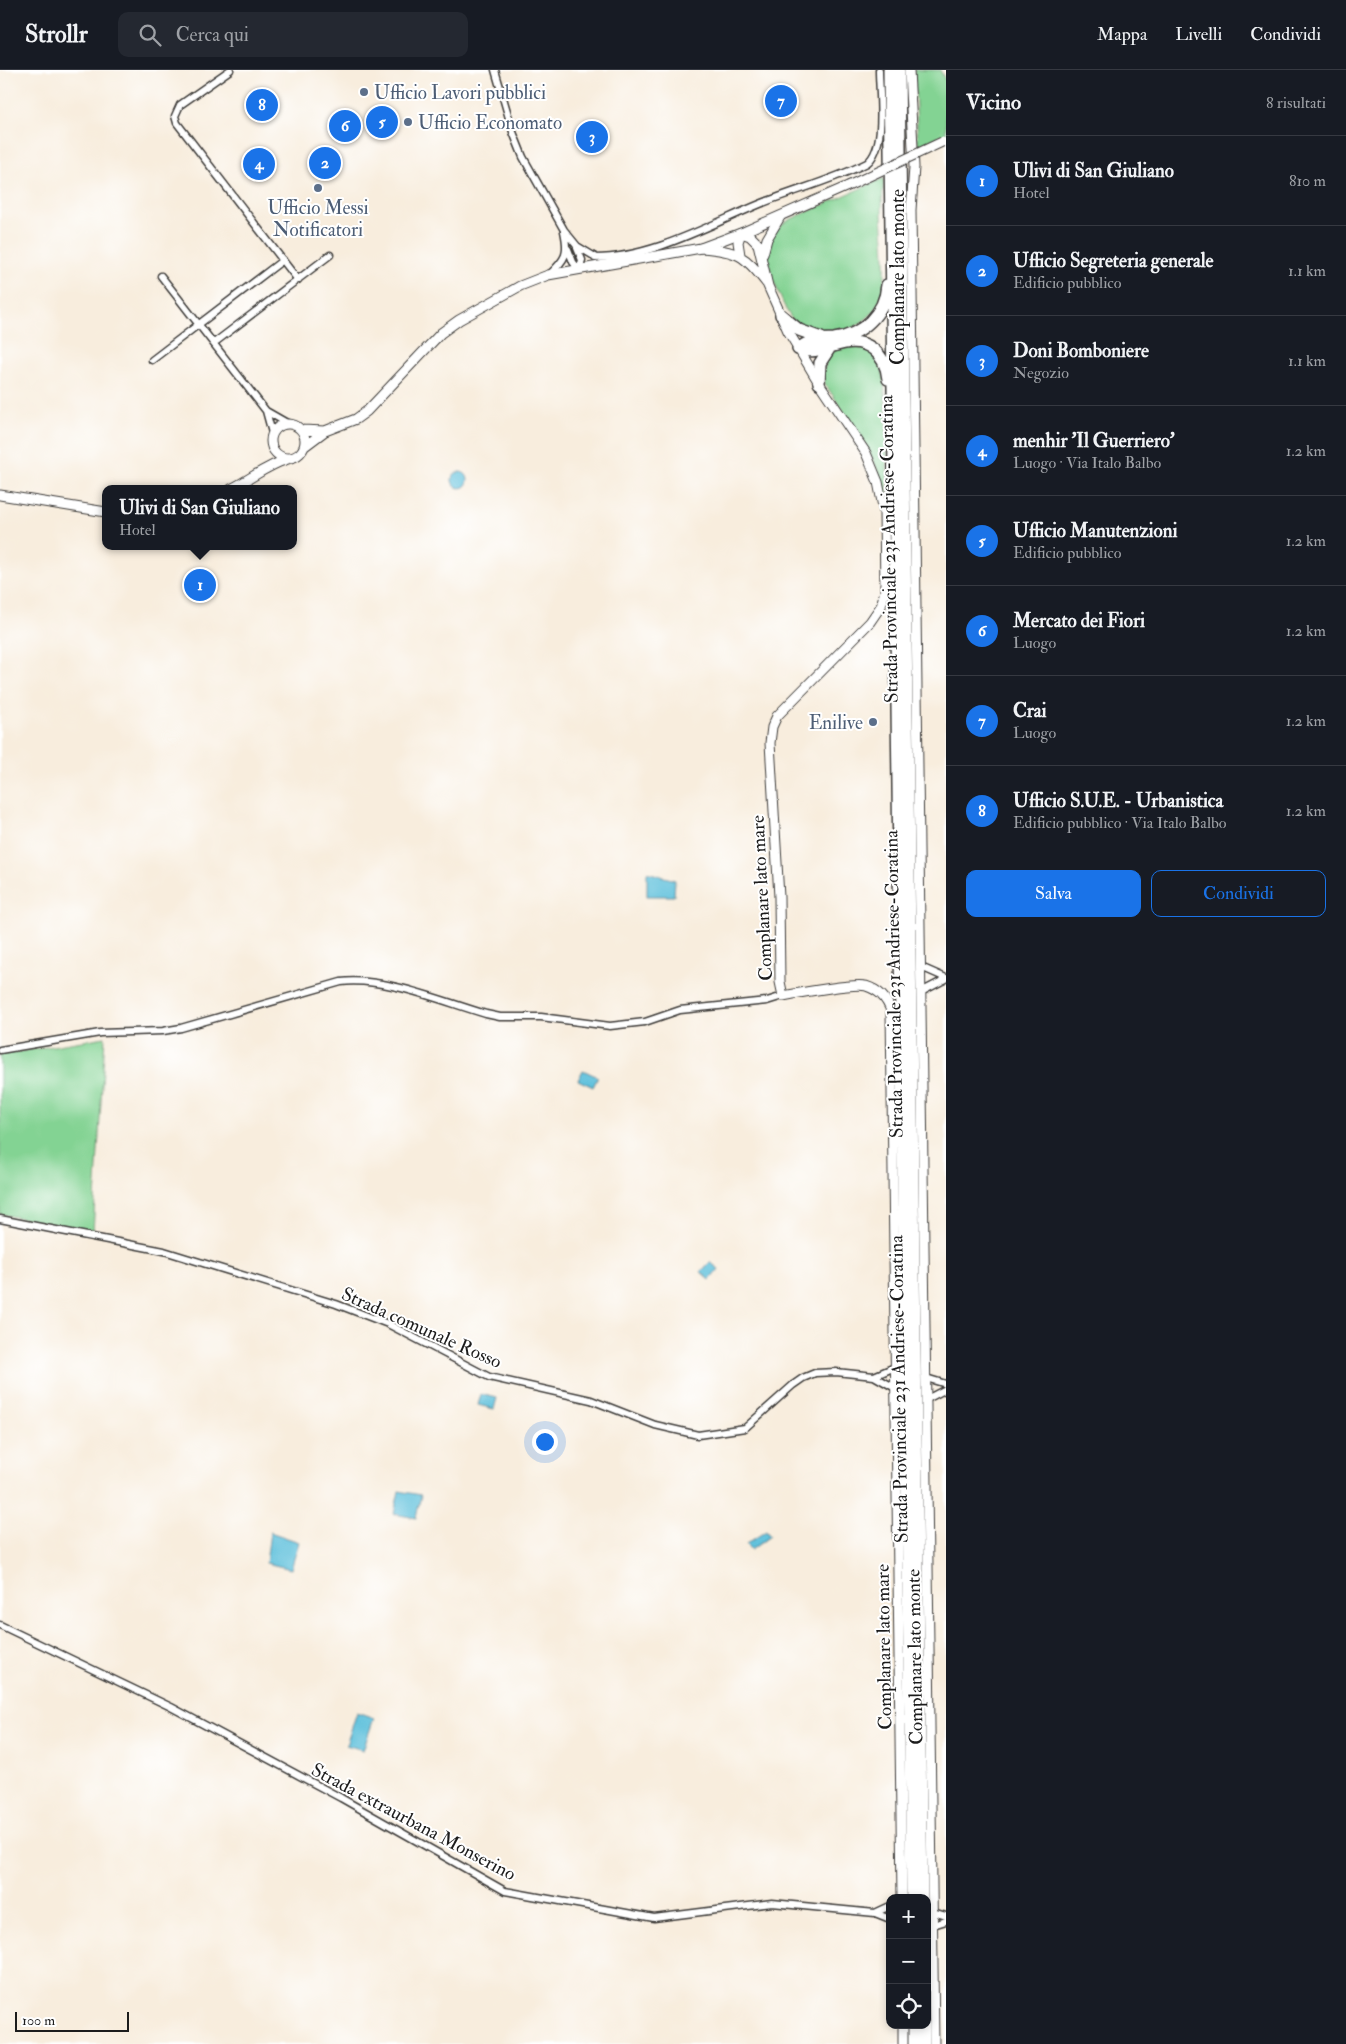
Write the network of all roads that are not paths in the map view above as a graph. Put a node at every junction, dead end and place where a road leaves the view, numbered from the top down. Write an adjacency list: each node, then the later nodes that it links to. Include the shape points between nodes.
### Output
1 (230, 70): 19 (street, via 180,105 175,116 177,123)
2 (495, 70): 10 (street, via 519,149)
3 (879, 70): 18 (street, via 879,142 874,156 867,163 667,244)
4 (889, 70): 8 (highway, Strada Provinciale 231 Andriese-Coratina)
5 (899, 70): 62 (highway, Strada Provinciale 231 Andriese-Coratina)
6 (909, 70): 46 (street, Complanare lato monte, via 914,167 911,210)
7 (944, 141): 9 (street, bridge)
8 (891, 213): 28 (highway, via 886,293 882,306 858,331); 41 (highway, Strada Provinciale 231 Andriese-Coratina)
9 (780, 217): 11 (street); 17 (street, via 766,239)
10 (564, 230): 12 (street); 13 (street)
11 (741, 233): 14 (street); 16 (street); 17 (street, via 756,242)
12 (577, 246): 18 (street); 21 (street, via 582,260)
13 (567, 247): 21 (street); 22 (street, via 562,261)
14 (701, 248): 16 (street); 20 (street)
15 (330, 255): 24 (street)
16 (740, 255): 25 (street)
17 (763, 256): 25 (street)
18 (595, 258): 20 (street)
19 (283, 260): 24 (street); 27 (street)
20 (609, 264): 21 (street)
21 (579, 270): 22 (street)
22 (548, 275): 36 (street, via 501,295 459,320 441,333 367,411)
23 (161, 276): 27 (street)
24 (298, 280): 29 (street)
25 (768, 286): 26 (street, Complanare lato mare)
26 (781, 315): 28 (highway, via 801,332); 30 (street, Complanare lato mare)
27 (199, 324): 29 (street); 31 (street)
28 (828, 342): 30 (highway, via 806,343); 32 (highway, via 818,369); 41 (highway, via 862,343 884,362)
29 (214, 343): 33 (street)
30 (798, 350): 32 (street, Complanare lato mare)
31 (152, 360)
32 (819, 383): 49 (street, Complanare lato mare, via 866,453 878,482 884,512 885,591 883,603 874,618 777,716 772,727 770,751)
33 (266, 411): 34 (street); 37 (street)
34 (287, 424): 35 (street); 37 (street)
35 (302, 430): 36 (street); 38 (street)
36 (325, 431): 38 (street)
37 (272, 433): 39 (street)
38 (305, 446): 40 (street, via 298,455)
39 (272, 447): 40 (street, via 278,455); 42 (street)
40 (288, 459): 42 (street)
41 (894, 464): 61 (highway, Strada Provinciale 231 Andriese-Coratina)
42 (264, 469): 43 (street)
43 (239, 485)
44 (0, 495): 45 (street)
45 (102, 511)
46 (921, 967): 47 (street); 48 (street, Complanare lato monte)
47 (946, 978): 48 (street)
48 (922, 992): 54 (street, Complanare lato monte)
49 (783, 996): 50 (street, via 767,1001 680,1010 645,1022 610,1026 541,1017 500,1017 379,983 351,980 172,1029 100,1033); 52 (street, Complanare lato mare, via 861,986 879,993 890,1008)
50 (0, 1050)
51 (0, 1219): 53 (street, Strada comunale Rosso, via 164,1251 336,1304 388,1324 489,1377 591,1400 655,1425 691,1434 745,1428 793,1385 811,1374 836,1372)
52 (895, 1368): 53 (street, Strada comunale Rosso); 56 (street, Complanare lato mare)
53 (874, 1376): 56 (street, Strada comunale Rosso)
54 (926, 1378): 55 (street); 58 (street, Complanare lato monte)
55 (946, 1384)
56 (896, 1388): 60 (street, Complanare lato mare)
57 (946, 1389): 58 (street)
58 (927, 1399): 64 (street, Complanare lato monte)
59 (0, 1625): 65 (street, Strada extraurbana Monserino, via 171,1707 506,1891 654,1918 772,1904)
60 (902, 1894)
61 (912, 1894)
62 (922, 1894)
63 (886, 1908): 65 (street)
64 (933, 1912): 66 (street); 69 (street, Complanare lato monte)
65 (875, 1913): 67 (street, Strada extraurbana Monserino)
66 (946, 1916)
67 (886, 1917)
68 (946, 1921): 69 (street)
69 (933, 1925): 76 (street, Complanare lato monte)
70 (903, 2029): 73 (street)
71 (914, 2029): 74 (highway)
72 (924, 2029): 75 (highway)
73 (904, 2044)
74 (914, 2044)
75 (924, 2044)
76 (934, 2044)

